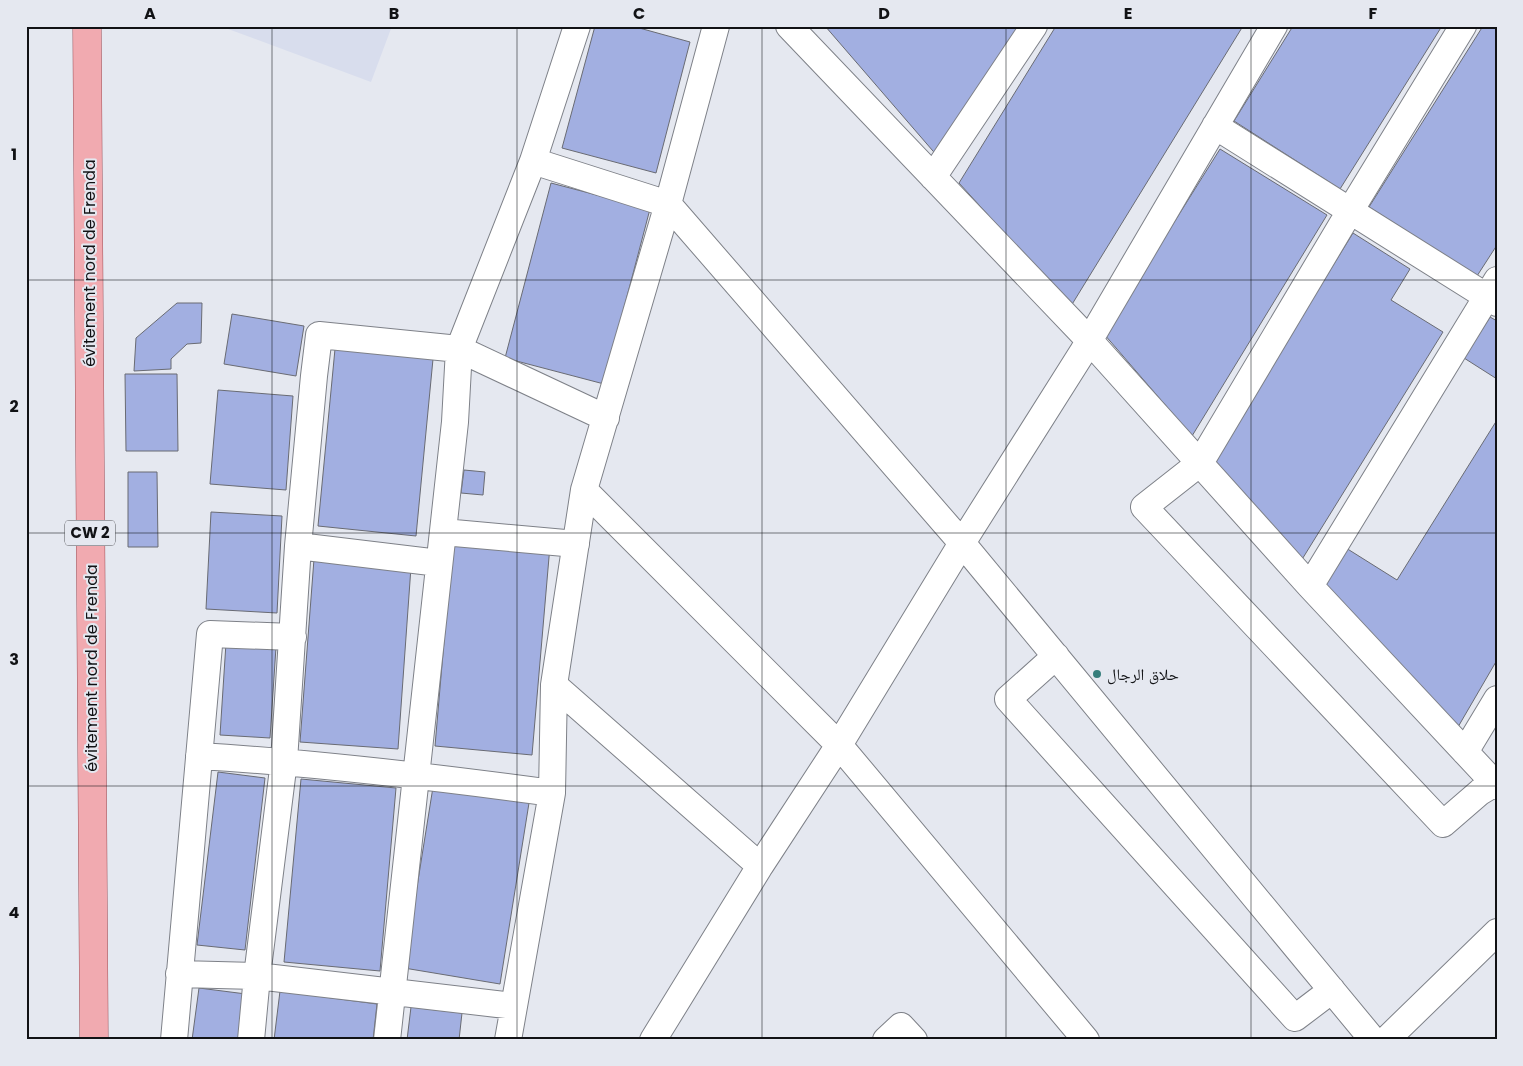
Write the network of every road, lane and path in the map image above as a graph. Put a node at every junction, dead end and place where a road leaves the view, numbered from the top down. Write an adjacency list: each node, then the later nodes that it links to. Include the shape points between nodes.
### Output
1 (87, 26): 43 (main road, évitement nord de Frenda / CW 2)
2 (576, 26): 9 (street)
3 (716, 26): 11 (street)
4 (789, 26): 10 (street)
5 (1034, 26): 10 (street)
6 (1274, 26): 8 (street)
7 (1463, 26): 12 (street)
8 (1215, 126): 12 (street); 14 (street)
9 (533, 161): 11 (street); 15 (street)
10 (933, 177): 14 (street)
11 (668, 204): 16 (street); 20 (street)
12 (1350, 211): 13 (street); 17 (street)
13 (1493, 293): 24 (street)
14 (1089, 340): 17 (street); 20 (street)
15 (459, 349): 16 (street); 19 (street); 22 (street, via 319,335)
16 (606, 418): 18 (street)
17 (1200, 463): 24 (street); 34 (street, via 1144,507 1443,824 1480,792)
18 (584, 490): 21 (street); 29 (street)
19 (443, 532): 21 (street); 23 (street)
20 (962, 543): 26 (street); 29 (street)
21 (576, 544): 27 (street)
22 (298, 546): 23 (street); 25 (street)
23 (440, 563): 33 (street)
24 (1310, 586): 30 (street)
25 (293, 637): 31 (street, via 210,634); 32 (street)
26 (1056, 656): 40 (street); 40 (street, via 1008,699 1295,1018)
27 (554, 685): 35 (street); 36 (street)
28 (1497, 699): 30 (street)
29 (839, 745): 36 (street); 51 (street)
30 (1465, 752): 34 (street)
31 (199, 756): 32 (street); 38 (street)
32 (284, 761): 33 (street); 39 (street)
33 (415, 775): 35 (street); 41 (street)
34 (1496, 785)
35 (552, 793): 42 (street)
36 (760, 866): 48 (street)
37 (1497, 932): 53 (street)
38 (179, 974): 39 (street); 44 (street)
39 (257, 976): 41 (street); 45 (street)
40 (1332, 990): 52 (street)
41 (392, 991): 42 (street); 46 (street)
42 (514, 1006): 47 (street)
43 (94, 1040)
44 (174, 1040)
45 (251, 1040)
46 (387, 1040)
47 (508, 1040)
48 (653, 1040)
49 (886, 1040): 50 (street, via 901,1026)
50 (914, 1040)
51 (1086, 1040)
52 (1373, 1040)
53 (1386, 1040)

